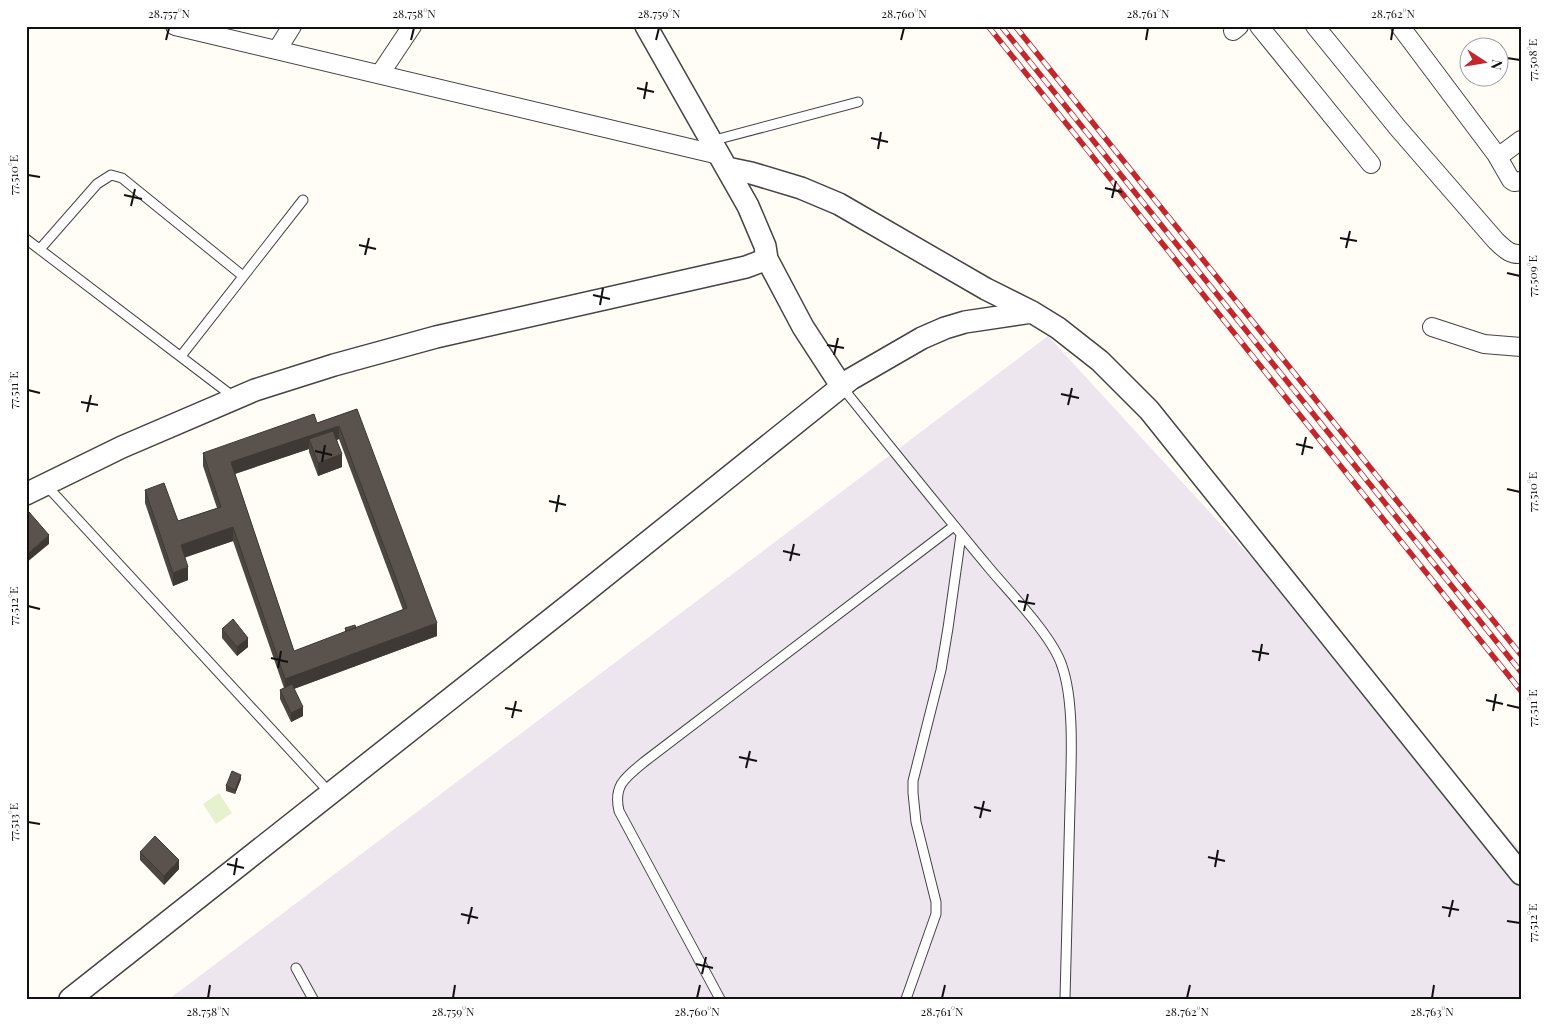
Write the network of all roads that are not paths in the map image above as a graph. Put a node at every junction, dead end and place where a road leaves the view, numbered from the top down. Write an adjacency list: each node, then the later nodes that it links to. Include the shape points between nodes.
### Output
1 (176, 26): 8 (street)
2 (292, 26): 8 (street)
3 (412, 26): 9 (street)
4 (646, 26): 12 (street)
5 (1259, 26): 14 (street)
6 (1315, 26): 19 (street, via 1496,241 1508,252)
7 (1400, 26): 13 (street)
8 (277, 50): 9 (street)
9 (380, 74): 12 (street)
10 (858, 102): 12 (lane)
11 (1521, 140): 13 (street)
12 (719, 155): 20 (street, via 758,229); 22 (street, via 751,173 838,204)
13 (1498, 157): 15 (street, via 1511,180)
14 (1371, 164)
15 (1521, 181)
16 (303, 200): 21 (lane)
17 (26, 239): 18 (lane)
18 (40, 249): 21 (lane, via 97,184 111,175 122,178); 25 (lane)
19 (1521, 254)
20 (767, 259): 26 (street, via 803,327); 27 (street, via 436,337 334,365)
21 (243, 276): 25 (lane)
22 (1032, 312): 26 (street, via 945,328 863,371); 33 (street, via 1100,361 1149,410)
23 (1432, 327): 24 (street, via 1484,344)
24 (1521, 347)
25 (181, 356): 27 (lane)
26 (842, 387): 30 (lane); 32 (street)
27 (235, 398): 28 (street)
28 (45, 484): 29 (street); 32 (lane)
29 (26, 494)
30 (954, 526): 31 (lane); 37 (lane, via 644,762 629,775 617,793 619,811)
31 (961, 534): 38 (lane, via 942,662 913,793 936,914); 39 (lane, via 1052,645 1065,678 1070,725)
32 (330, 793): 35 (street)
33 (1521, 874)
34 (296, 968): 36 (lane)
35 (70, 999)
36 (313, 999)
37 (720, 999)
38 (906, 999)
39 (1065, 999)

